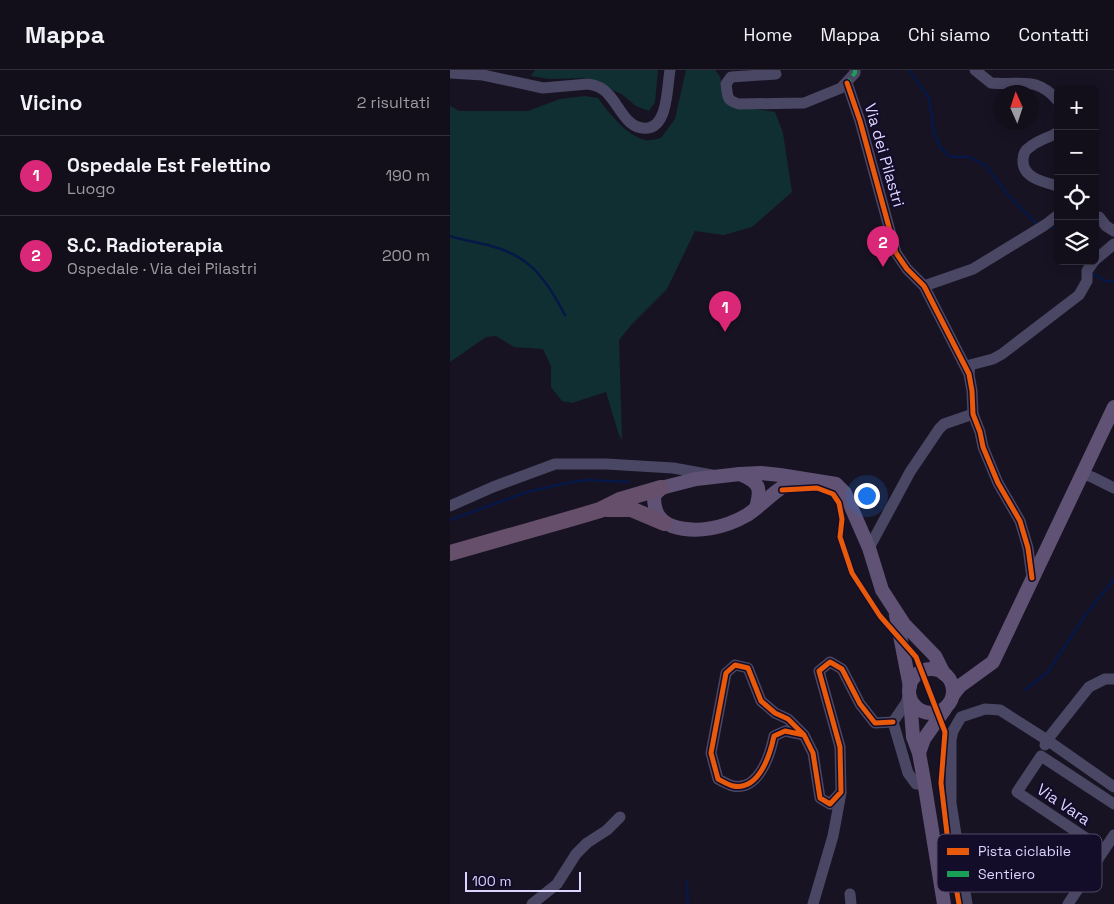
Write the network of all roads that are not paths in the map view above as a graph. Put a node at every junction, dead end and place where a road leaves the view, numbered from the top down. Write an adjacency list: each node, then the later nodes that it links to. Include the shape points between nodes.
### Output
1 (670, 70): 4 (street, via 662,119 654,126 642,128 630,123 608,93 594,85 543,88)
2 (855, 70): 6 (street)
3 (975, 70): 7 (street, via 991,83 1039,85)
4 (450, 73)
5 (776, 74): 6 (street, via 731,77 726,84 728,99 740,104 804,103)
6 (847, 83): 18 (street, Via dei Pilastri, via 896,253)
7 (1054, 97)
8 (1054, 134): 9 (street, via 1031,146 1022,163 1033,177)
9 (1054, 185)
10 (1099, 216): 13 (street)
11 (1099, 217): 14 (street)
12 (1054, 218): 18 (street, via 973,269)
13 (1114, 220)
14 (1114, 231)
15 (1114, 244): 16 (street)
16 (1099, 256)
17 (1092, 265): 19 (street, via 1079,295 1002,354 970,365)
18 (924, 286): 19 (street, Via dei Pilastri)
19 (969, 374): 21 (street, Via dei Pilastri)
20 (1114, 407): 24 (main road)
21 (973, 414): 33 (street, via 944,424 939,429 910,472); 35 (street, Via dei Pilastri, via 998,483 1020,521)
22 (673, 468): 25 (street); 27 (street, via 680,477); 29 (street, via 555,464)
23 (740, 474): 25 (main road); 26 (main road, via 761,473); 30 (main road, via 758,486 760,496)
24 (1082, 474): 28 (street); 35 (main road)
25 (720, 476): 27 (main road)
26 (796, 479): 30 (main road, via 778,488); 33 (main road, via 836,484 846,493)
27 (668, 486): 31 (highway, via 620,500); 32 (main road, via 654,496 658,516)
28 (1114, 488)
29 (450, 506)
30 (756, 508): 32 (main road, via 714,528 690,529)
31 (600, 510): 32 (highway, via 631,509); 34 (highway)
32 (664, 523)
33 (869, 548): 36 (main road, via 882,590)
34 (450, 553)
35 (1032, 578): 37 (main road, via 993,662)
36 (895, 609): 38 (main road, via 904,624 935,656); 40 (main road, via 901,646)
37 (988, 666): 38 (main road, via 961,676); 41 (main road, via 960,686)
38 (944, 674): 40 (main road, via 935,670); 41 (main road, via 952,684)
39 (1114, 678): 44 (street, via 1089,687)
40 (914, 684): 41 (main road, via 918,709); 42 (street); 45 (main road, via 913,737)
41 (942, 710): 45 (main road, via 924,738)
42 (893, 722): 47 (street, via 908,773 916,784); 49 (street, via 875,723 860,704 842,668 830,662 819,671 840,748)
43 (804, 736): 43 (street, via 788,719 761,702 748,668 735,665 726,672 711,753 718,779 733,786 750,784 760,774 774,736 785,730); 49 (street, via 813,753 820,798 830,804)
44 (1047, 740): 46 (street, Via Vara); 48 (street); 52 (street, via 996,709 980,710 961,717 951,740 951,804)
45 (919, 753): 47 (main road)
46 (1042, 756): 50 (street, Via Vara); 53 (street, Via Vara, via 1018,792)
47 (924, 783): 57 (main road)
48 (1114, 787)
49 (841, 792): 60 (street, via 833,836)
50 (1114, 804)
51 (620, 817): 59 (street, via 576,854 557,884)
52 (956, 834)
53 (1080, 834)
54 (1114, 835): 55 (street)
55 (1104, 850): 56 (street)
56 (1102, 853)
57 (937, 862)
58 (1076, 892): 61 (street)
59 (532, 904)
60 (813, 904)
61 (1068, 904)

